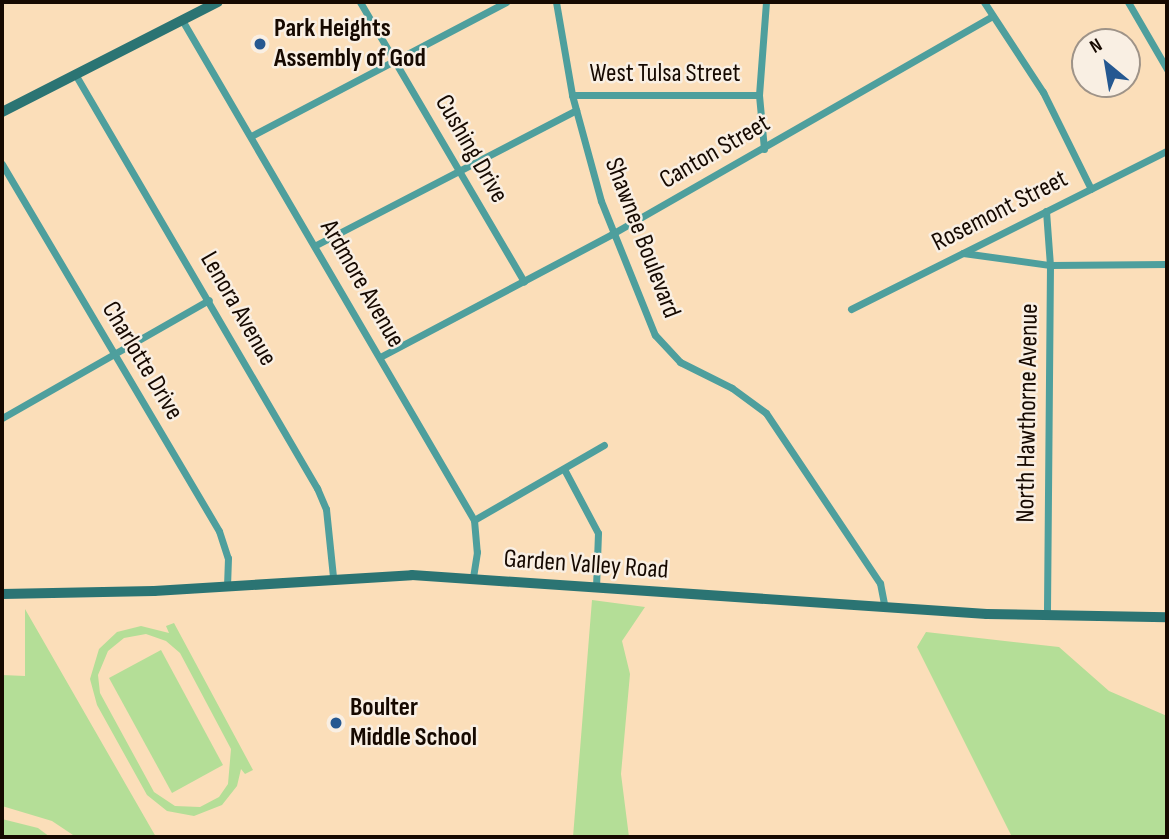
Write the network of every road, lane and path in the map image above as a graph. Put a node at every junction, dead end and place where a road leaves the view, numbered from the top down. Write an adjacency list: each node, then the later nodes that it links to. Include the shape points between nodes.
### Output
1 (218, 2): 9 (street)
2 (360, 2): 10 (street, Cushing Drive)
3 (506, 2): 10 (street)
4 (556, 2): 13 (street, Shawnee Boulevard)
5 (766, 2): 14 (street)
6 (984, 2): 8 (street)
7 (1128, 2): 11 (street)
8 (992, 16): 18 (street, Canton Street); 22 (street, via 1043,92)
9 (182, 20): 12 (street); 17 (street, Ardmore Avenue)
10 (395, 60): 17 (street); 21 (street, Cushing Drive)
11 (1167, 69)
12 (75, 74): 16 (street); 30 (street, Lenora Avenue)
13 (572, 95): 14 (street, West Tulsa Street); 15 (street, Shawnee Boulevard)
14 (759, 95): 18 (street)
15 (576, 110): 21 (street, West Tulsa Street); 24 (street, Shawnee Boulevard)
16 (2, 112)
17 (251, 136): 25 (street, Ardmore Avenue)
18 (764, 149): 24 (street, Canton Street)
19 (1167, 151): 22 (street, Rosemont Street)
20 (2, 164): 32 (street, Charlotte Drive)
21 (460, 170): 25 (street, West Tulsa Street); 29 (street, Cushing Drive)
22 (1091, 189): 23 (street, Rosemont Street)
23 (1046, 211): 26 (street, Rosemont Street); 28 (street, North Hawthorne Avenue)
24 (612, 234): 29 (street, Canton Street); 43 (street, Shawnee Boulevard, via 655,335 680,362 732,388 766,413 880,583)
25 (316, 245): 33 (street, Ardmore Avenue)
26 (962, 253): 28 (street); 31 (street, Rosemont Street)
27 (1167, 264): 28 (street)
28 (1050, 265): 44 (street, North Hawthorne Avenue)
29 (524, 281): 33 (street, Canton Street)
30 (209, 300): 32 (street); 38 (street, Lenora Avenue, via 317,488 326,509)
31 (851, 309)
32 (115, 357): 34 (street); 40 (street, Charlotte Drive, via 219,531 228,558)
33 (380, 357): 37 (street, Ardmore Avenue)
34 (2, 418)
35 (604, 445): 36 (street)
36 (564, 469): 37 (street); 41 (street, via 598,533)
37 (474, 520): 39 (street, Ardmore Avenue, via 477,552)
38 (333, 577): 39 (street, Garden Valley Road); 40 (street, Garden Valley Road)
39 (473, 578): 41 (street, Garden Valley Road)
40 (227, 585): 42 (street, Garden Valley Road)
41 (596, 587): 43 (street, Garden Valley Road)
42 (2, 594)
43 (885, 608): 44 (street, Garden Valley Road)
44 (1047, 615): 45 (street, Garden Valley Road)
45 (1167, 617)

